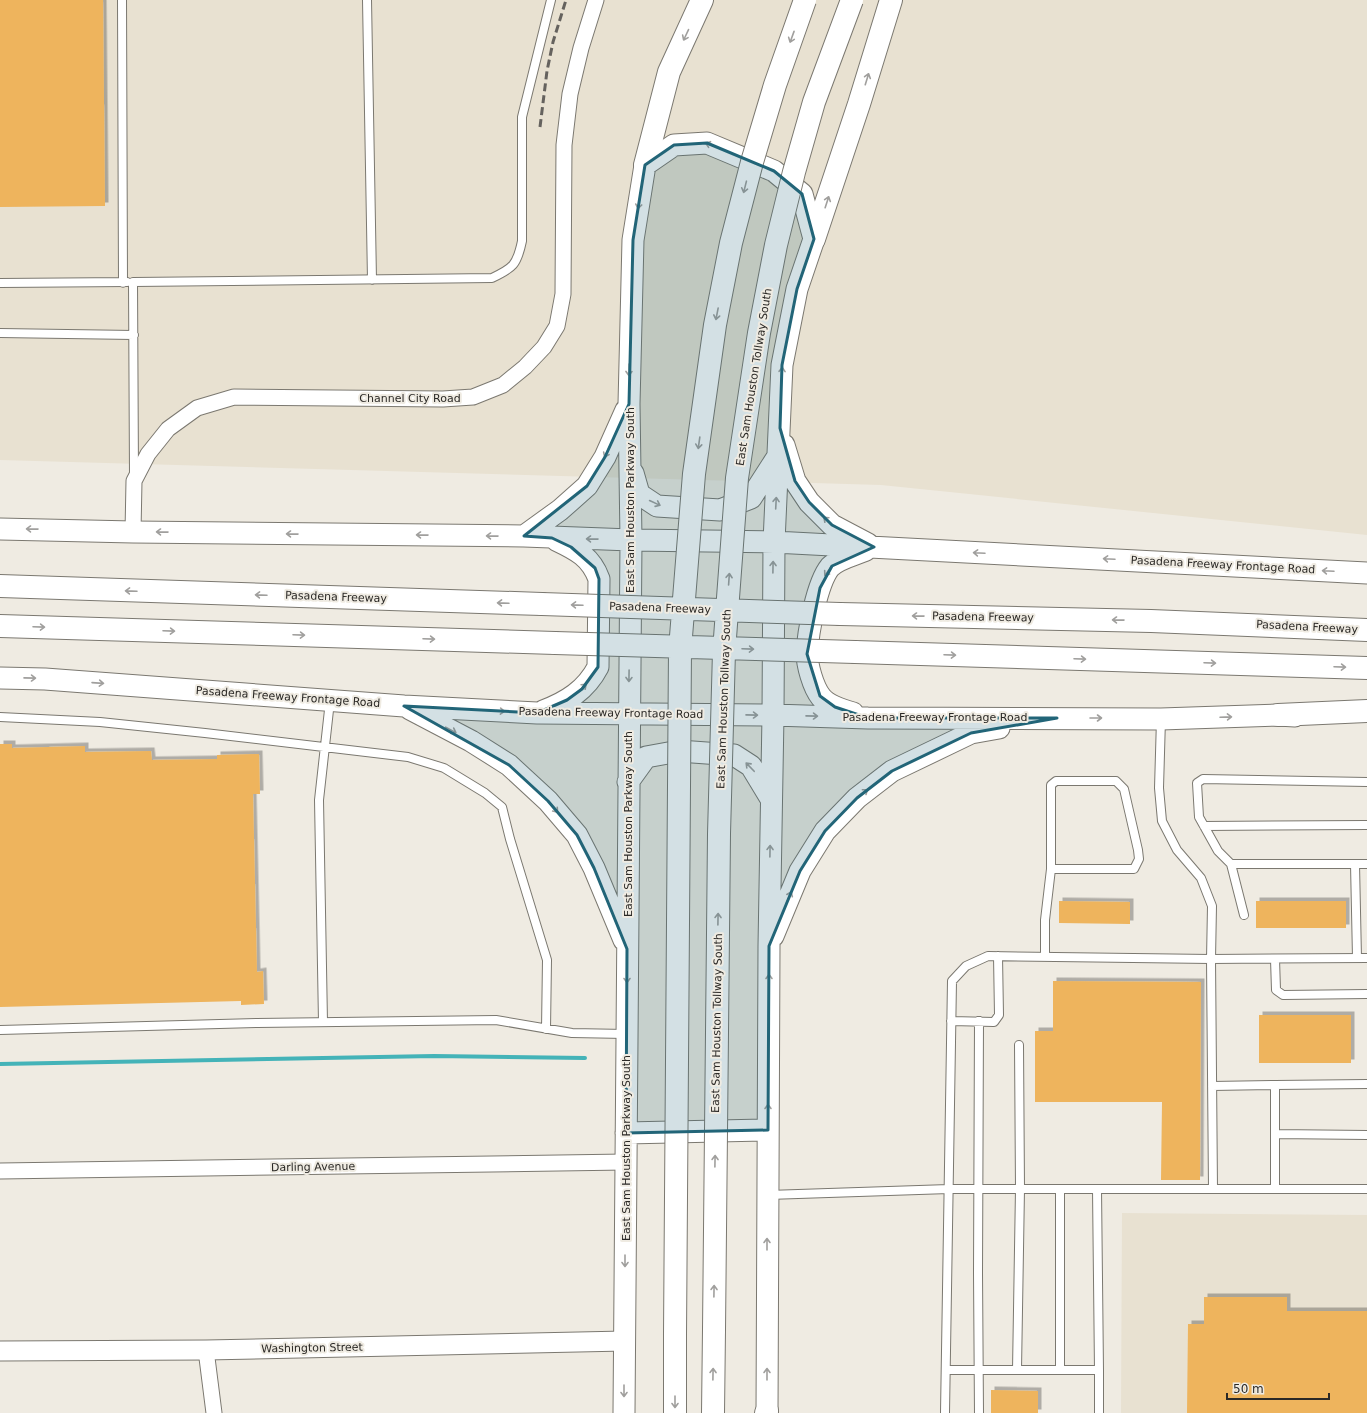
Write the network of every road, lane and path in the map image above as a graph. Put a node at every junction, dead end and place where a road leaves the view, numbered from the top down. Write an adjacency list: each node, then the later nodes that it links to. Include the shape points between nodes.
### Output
1 (122, 0): 12 (lane)
2 (367, 0): 11 (lane)
3 (551, 0): 11 (lane, via 522,117 522,241 519,256 509,270 492,278)
4 (596, 0): 21 (street, Channel City Road, via 570,94 564,145 563,294 557,326 544,347 525,367 503,385 473,397 234,397 197,408 168,430 148,454)
5 (702, 0): 9 (highway, one-way to 9, via 669,72)
6 (805, 0): 105 (highway, one-way to 105, bridge, via 775,85 731,243 715,325 694,474 680,649)
7 (852, 0): 106 (highway, East Sam Houston Tollway South, one-way to 7, bridge, via 719,810 724,651 737,478 759,333 778,238 814,102)
8 (891, 0): 10 (highway, one-way to 8)
9 (645, 164): 10 (main road, one-way to 9, via 802,194 774,171 707,143 674,145); 17 (main road, East Sam Houston Parkway South, one-way to 17, via 633,240)
10 (814, 239): 18 (main road, one-way to 10, via 782,365 798,289)
11 (372, 280): 13 (lane)
12 (123, 282): 13 (lane); 14 (lane)
13 (133, 282): 16 (lane)
14 (0, 283)
15 (0, 333): 16 (lane)
16 (134, 334): 21 (lane)
17 (629, 404): 20 (main road, East Sam Houston Parkway South); 24 (main road, one-way to 24, via 605,457 587,486 560,510)
18 (780, 428): 19 (main road); 28 (main road, one-way to 18, via 832,525 808,502 795,482)
19 (778, 456): 20 (main road, one-way to 19, via 639,494 657,506 720,510 750,498); 27 (main road, one-way to 19)
20 (630, 461): 26 (main road, East Sam Houston Parkway South)
21 (134, 481): 23 (street, Channel City Road)
22 (0, 529): 23 (main road, Pasadena Freeway Frontage Road, one-way to 22)
23 (133, 532): 24 (main road, Pasadena Freeway Frontage Road, one-way to 23)
24 (524, 536): 25 (main road, Pasadena Freeway Frontage Road)
25 (552, 538): 26 (main road, Pasadena Freeway Frontage Road, one-way to 25); 40 (main road, one-way to 25, via 554,707 582,689 598,667 599,579 595,568 586,557)
26 (630, 540): 27 (main road, Pasadena Freeway Frontage Road); 41 (main road, East Sam Houston Parkway South, one-way to 41)
27 (774, 542): 28 (main road, Pasadena Freeway Frontage Road); 42 (main road, one-way to 27)
28 (874, 547): 29 (main road, Pasadena Freeway Frontage Road, one-way to 28); 45 (main road, one-way to 45, via 840,560 826,573 820,588 807,654 811,676 820,696 835,707)
29 (1367, 573)
30 (0, 586): 31 (highway, Pasadena Freeway, one-way to 30, bridge, via 840,614)
31 (1151, 620): 32 (highway); 34 (highway, Pasadena Freeway)
32 (1367, 620)
33 (0, 626): 35 (highway, one-way to 35, bridge)
34 (1367, 630)
35 (1367, 668)
36 (0, 678): 37 (main road, Pasadena Freeway Frontage Road, one-way to 37)
37 (330, 700): 38 (main road, Pasadena Freeway Frontage Road); 49 (lane)
38 (404, 706): 40 (main road, Pasadena Freeway Frontage Road, one-way to 40); 61 (main road, one-way to 61, via 471,741 509,765 548,801 577,835 594,868)
39 (1367, 711): 43 (highway)
40 (537, 713): 41 (main road, Pasadena Freeway Frontage Road)
41 (629, 714): 42 (main road, Pasadena Freeway Frontage Road, one-way to 42); 50 (main road, East Sam Houston Parkway South)
42 (773, 715): 45 (main road, Pasadena Freeway Frontage Road, one-way to 45); 52 (main road)
43 (1278, 715): 47 (main road, Pasadena Freeway Frontage Road, one-way to 43); 48 (main road, Pasadena Freeway Frontage Road)
44 (0, 717): 49 (lane, via 115,724)
45 (868, 718): 46 (main road, Pasadena Freeway Frontage Road)
46 (1057, 718): 47 (main road, Pasadena Freeway Frontage Road, one-way to 47); 60 (main road, one-way to 46, via 800,872 825,831 857,798 892,771 971,733)
47 (1161, 719): 66 (lane, via 1159,788 1162,821 1177,850 1201,878 1212,906)
48 (1367, 721)
49 (325, 748): 71 (lane, via 320,800); 72 (lane, via 408,757 444,768 485,793 502,808 547,960)
50 (628, 782): 52 (main road, one-way to 50, via 751,766 734,756 680,750 646,757); 61 (main road, East Sam Houston Parkway South)
51 (1367, 782): 54 (lane, via 1204,780 1197,783 1199,817)
52 (771, 799): 60 (main road, one-way to 52)
53 (1367, 824): 54 (lane)
54 (1204, 826): 55 (lane, via 1218,851)
55 (1231, 864): 56 (lane); 59 (lane)
56 (1355, 864): 57 (lane); 64 (lane)
57 (1367, 864)
58 (1051, 869): 58 (lane, via 1051,785 1056,781 1116,781 1124,788 1138,850 1139,859 1134,869); 63 (lane, via 1045,920)
59 (1244, 915)
60 (769, 946): 79 (main road, one-way to 60)
61 (627, 949): 74 (main road, East Sam Houston Parkway South, one-way to 74)
62 (998, 956): 63 (lane); 69 (lane, via 988,956 966,966 952,981); 70 (lane, via 999,1015 994,1022)
63 (1045, 957): 66 (lane)
64 (1357, 958): 65 (lane); 67 (lane)
65 (1367, 958)
66 (1211, 959): 67 (lane); 78 (lane)
67 (1276, 959): 68 (lane, via 1276,990 1283,995)
68 (1367, 994)
69 (951, 1021): 70 (lane); 85 (lane)
70 (979, 1021): 86 (lane)
71 (323, 1022): 72 (lane, via 496,1020); 73 (lane)
72 (546, 1029): 74 (lane, via 572,1033)
73 (0, 1030)
74 (627, 1034): 80 (main road, East Sam Houston Parkway South)
75 (1019, 1045): 87 (lane)
76 (1367, 1084): 77 (lane)
77 (1276, 1085): 78 (lane); 81 (lane)
78 (1212, 1086): 90 (lane)
79 (768, 1130): 80 (main road); 93 (main road)
80 (626, 1133): 83 (main road, East Sam Houston Parkway South)
81 (1276, 1134): 82 (lane); 91 (lane)
82 (1367, 1135)
83 (626, 1162): 84 (street, Darling Avenue); 94 (main road, East Sam Houston Parkway South, one-way to 94)
84 (0, 1171)
85 (949, 1189): 86 (lane); 93 (lane); 97 (lane)
86 (978, 1189): 87 (lane); 98 (lane)
87 (1020, 1189): 88 (lane); 99 (lane)
88 (1060, 1189): 89 (lane); 100 (lane)
89 (1097, 1189): 90 (lane); 101 (lane)
90 (1213, 1189): 91 (lane)
91 (1276, 1189): 92 (lane)
92 (1367, 1189)
93 (768, 1195): 102 (main road, one-way to 93)
94 (625, 1341): 95 (street, Washington Street); 104 (main road, East Sam Houston Parkway South, one-way to 104)
95 (206, 1350): 96 (street, Washington Street); 103 (street)
96 (0, 1351)
97 (946, 1370): 98 (lane); 107 (lane)
98 (980, 1370): 99 (lane); 108 (lane)
99 (1017, 1370): 100 (lane)
100 (1060, 1370): 101 (lane)
101 (1099, 1370): 109 (lane)
102 (766, 1412)
103 (214, 1413)
104 (624, 1413)
105 (675, 1413)
106 (713, 1413)
107 (945, 1413)
108 (979, 1413)
109 (1099, 1413)

